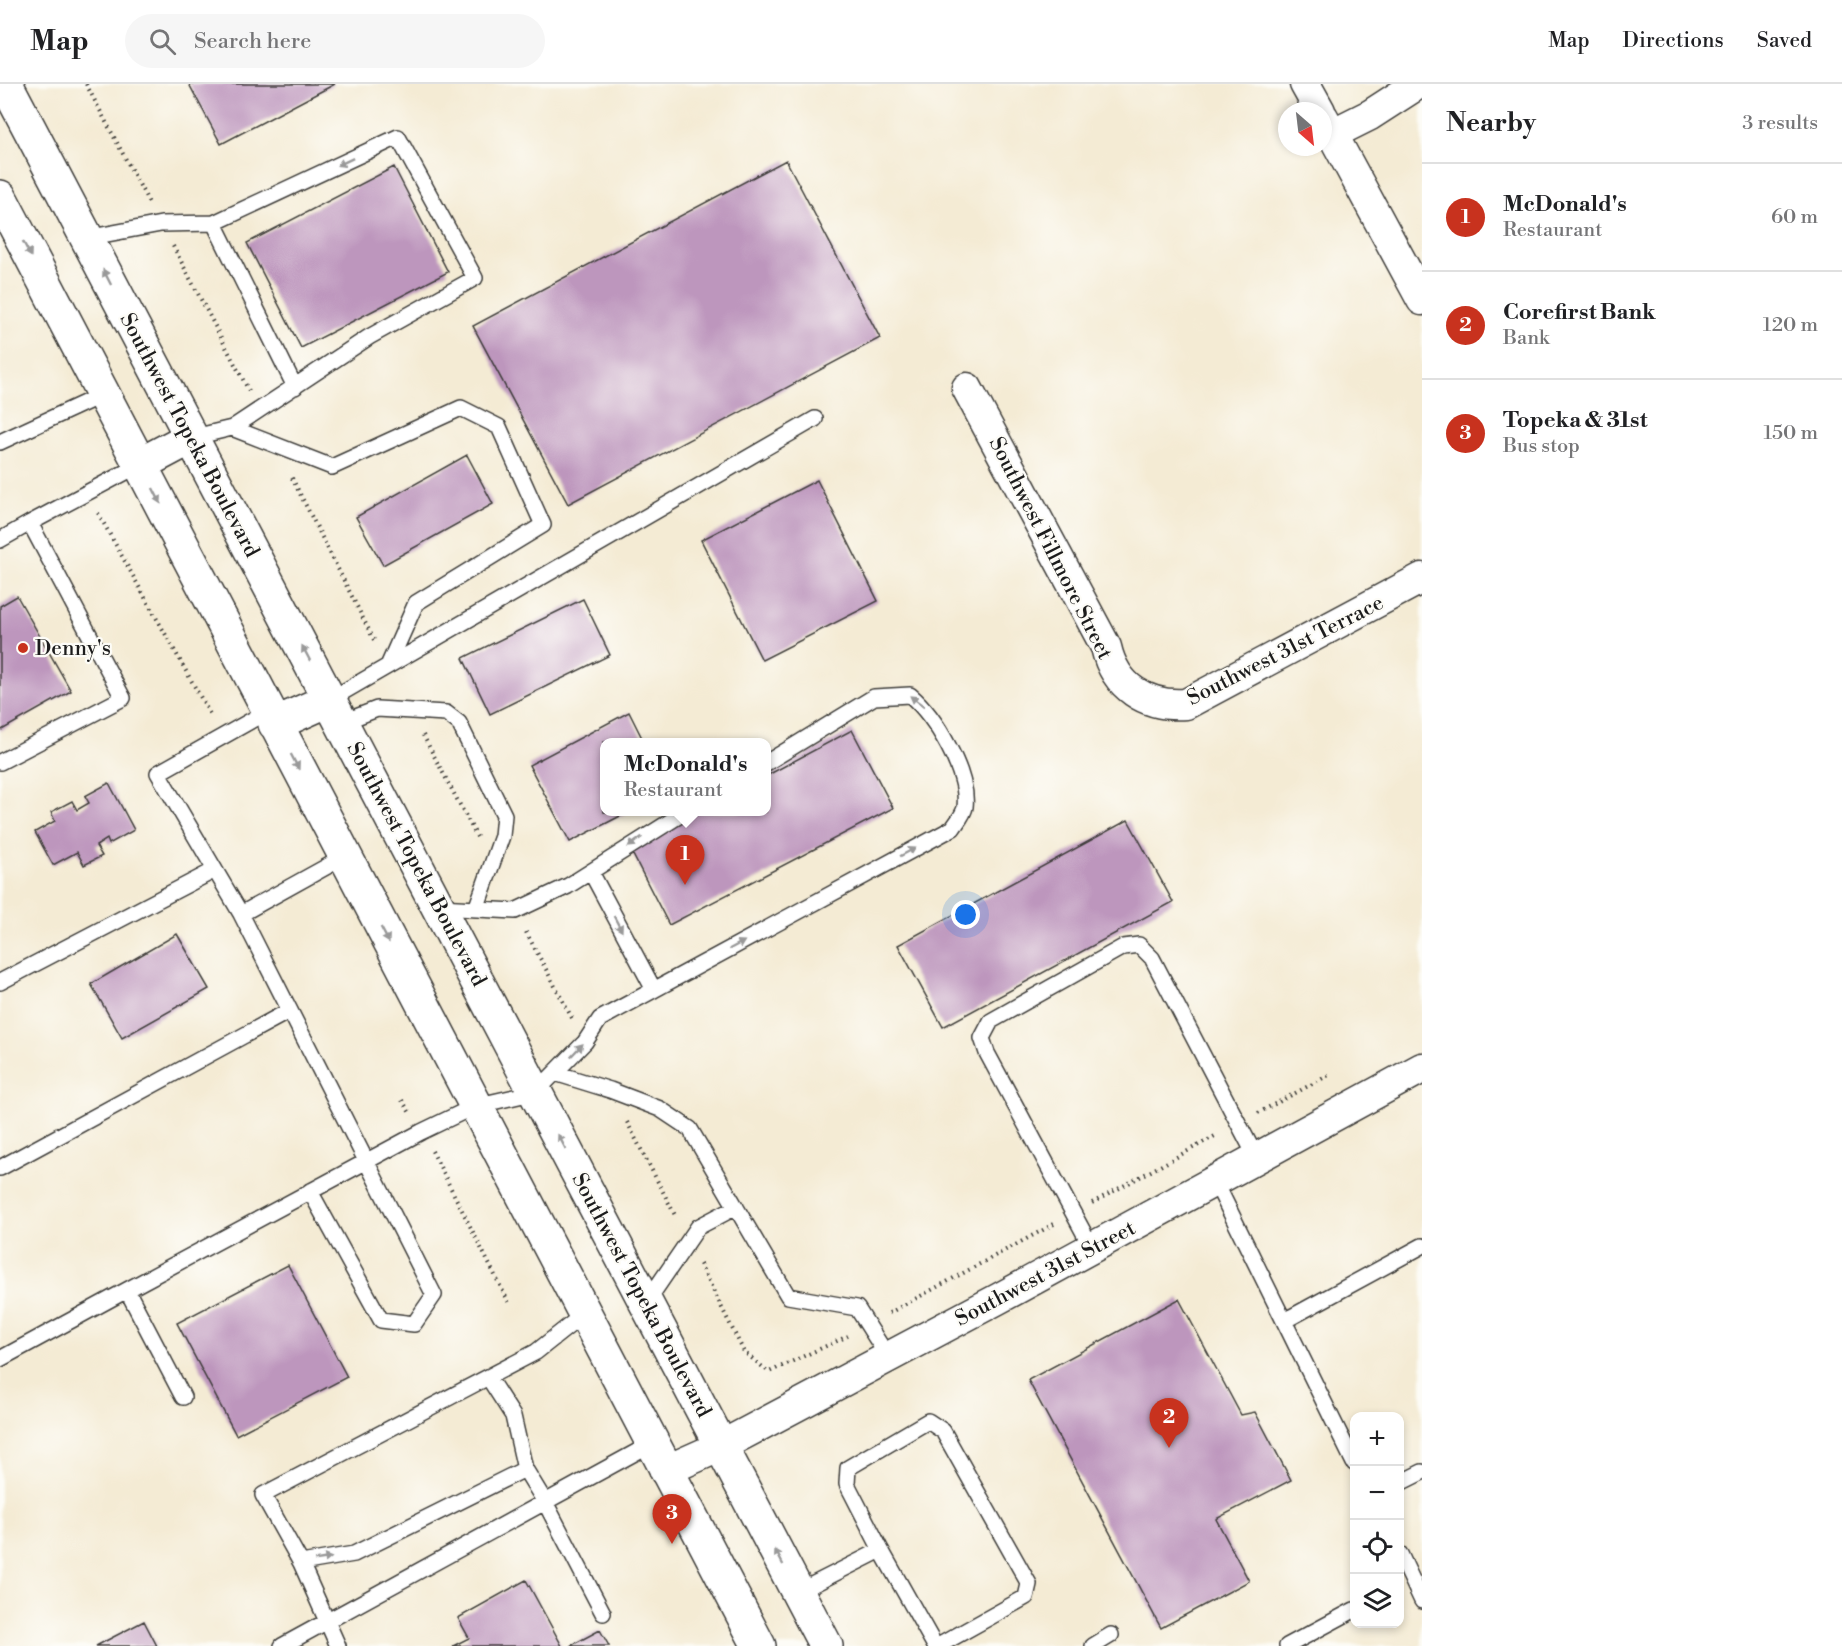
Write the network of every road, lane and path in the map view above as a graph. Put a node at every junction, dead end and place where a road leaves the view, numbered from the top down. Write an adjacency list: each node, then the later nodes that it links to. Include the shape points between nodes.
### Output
1 (6, 84): 11 (main road, Southwest Topeka Boulevard)
2 (86, 84): 10 (path)
3 (1305, 84): 5 (street)
4 (1418, 84): 6 (street, via 1370,115)
5 (1315, 102)
6 (1332, 120)
7 (1332, 134): 12 (street)
8 (0, 197): 15 (main road, one-way to 15)
9 (214, 223): 10 (lane); 13 (lane); 13 (lane, one-way to 9, via 369,337 476,278 398,137)
10 (161, 224): 11 (lane)
11 (86, 238): 18 (main road, Southwest Topeka Boulevard, one-way to 11)
12 (1422, 300)
13 (295, 387): 17 (lane)
14 (967, 388): 26 (street, Southwest Fillmore Street, via 1106,647 1114,672)
15 (104, 394): 19 (lane); 20 (main road)
16 (815, 419): 25 (lane)
17 (232, 428): 18 (lane); 25 (lane, via 332,467 461,408 499,427 543,525 416,603)
18 (190, 438): 20 (main road); 27 (main road, Southwest Topeka Boulevard, one-way to 18)
19 (0, 442)
20 (141, 464): 22 (lane); 29 (main road, one-way to 29)
21 (94, 506): 28 (path)
22 (30, 523): 23 (lane); 31 (lane, via 123,698)
23 (0, 540)
24 (1422, 578): 26 (street, Southwest 31st Terrace, via 1186,704 1158,704)
25 (388, 666): 27 (lane)
26 (1145, 699)
27 (337, 710): 29 (main road); 36 (main road, Southwest Topeka Boulevard); 37 (lane, via 447,713 459,723 504,815 502,836)
28 (211, 717)
29 (272, 717): 33 (main road, one-way to 33); 34 (lane, via 158,773)
30 (771, 760): 40 (lane, one-way to 30, via 953,828 965,809 962,773 925,707 910,695 874,697)
31 (0, 762)
32 (679, 816): 35 (lane, one-way to 35)
33 (344, 856): 38 (lane); 45 (main road, one-way to 45)
34 (215, 870): 38 (lane); 39 (lane)
35 (591, 872): 37 (lane, via 515,910); 40 (lane, one-way to 40)
36 (439, 907): 37 (lane); 43 (main road, Southwest Topeka Boulevard)
37 (476, 909)
38 (241, 914): 41 (lane)
39 (0, 982)
40 (654, 990): 43 (lane, one-way to 40, via 585,1042 600,1019)
41 (289, 1011): 48 (lane); 49 (lane)
42 (1422, 1068): 47 (street, Southwest 31st Street)
43 (546, 1083): 45 (lane); 52 (lane, via 610,1090 660,1109 690,1129); 56 (main road, Southwest Topeka Boulevard, one-way to 43)
44 (402, 1100): 46 (path)
45 (475, 1106): 46 (lane); 58 (main road)
46 (421, 1132): 48 (lane); 57 (path)
47 (1257, 1159): 50 (street, Southwest 31st Street); 54 (lane, via 1152,958 1139,945 1122,947 991,1021 982,1038)
48 (365, 1162): 51 (lane); 51 (lane, via 434,1295 414,1324 381,1320)
49 (0, 1168)
50 (1215, 1181): 54 (street, Southwest 31st Street); 59 (lane)
51 (310, 1191): 55 (lane)
52 (736, 1207): 56 (lane, via 698,1227); 60 (lane, via 788,1296 857,1308)
53 (1422, 1246): 59 (lane)
54 (1092, 1248): 60 (street, Southwest 31st Street)
55 (127, 1290): 61 (lane); 63 (lane)
56 (646, 1303): 64 (main road, Southwest Topeka Boulevard)
57 (510, 1305)
58 (584, 1314): 62 (lane, via 536,1352); 66 (main road)
59 (1284, 1320): 65 (lane)
60 (888, 1357): 64 (street, Southwest 31st Street)
61 (0, 1359)
62 (488, 1377): 67 (lane, via 513,1416); 72 (lane, via 263,1495)
63 (183, 1397)
64 (721, 1446): 66 (street, Southwest 31st Street); 74 (main road, Southwest Topeka Boulevard, one-way to 64)
65 (1350, 1455)
66 (658, 1458): 70 (lane); 82 (main road)
67 (525, 1469): 70 (lane); 72 (lane, one-way to 67, via 354,1554)
68 (1422, 1472): 69 (lane)
69 (1404, 1481)
70 (545, 1502): 77 (lane); 78 (lane)
71 (881, 1550): 74 (lane); 84 (lane); 84 (lane, via 847,1484 848,1468 928,1422 943,1431 1029,1584 1026,1597)
72 (301, 1563): 78 (lane)
73 (1406, 1583): 75 (lane)
74 (798, 1592): 83 (main road, Southwest Topeka Boulevard)
75 (1422, 1601)
76 (1350, 1612): 86 (lane)
77 (603, 1613)
78 (325, 1623): 80 (lane); 81 (lane)
79 (1111, 1635): 85 (lane)
80 (282, 1646)
81 (338, 1646)
82 (759, 1646)
83 (826, 1646)
84 (936, 1646)
85 (1094, 1646)
86 (1287, 1646)

